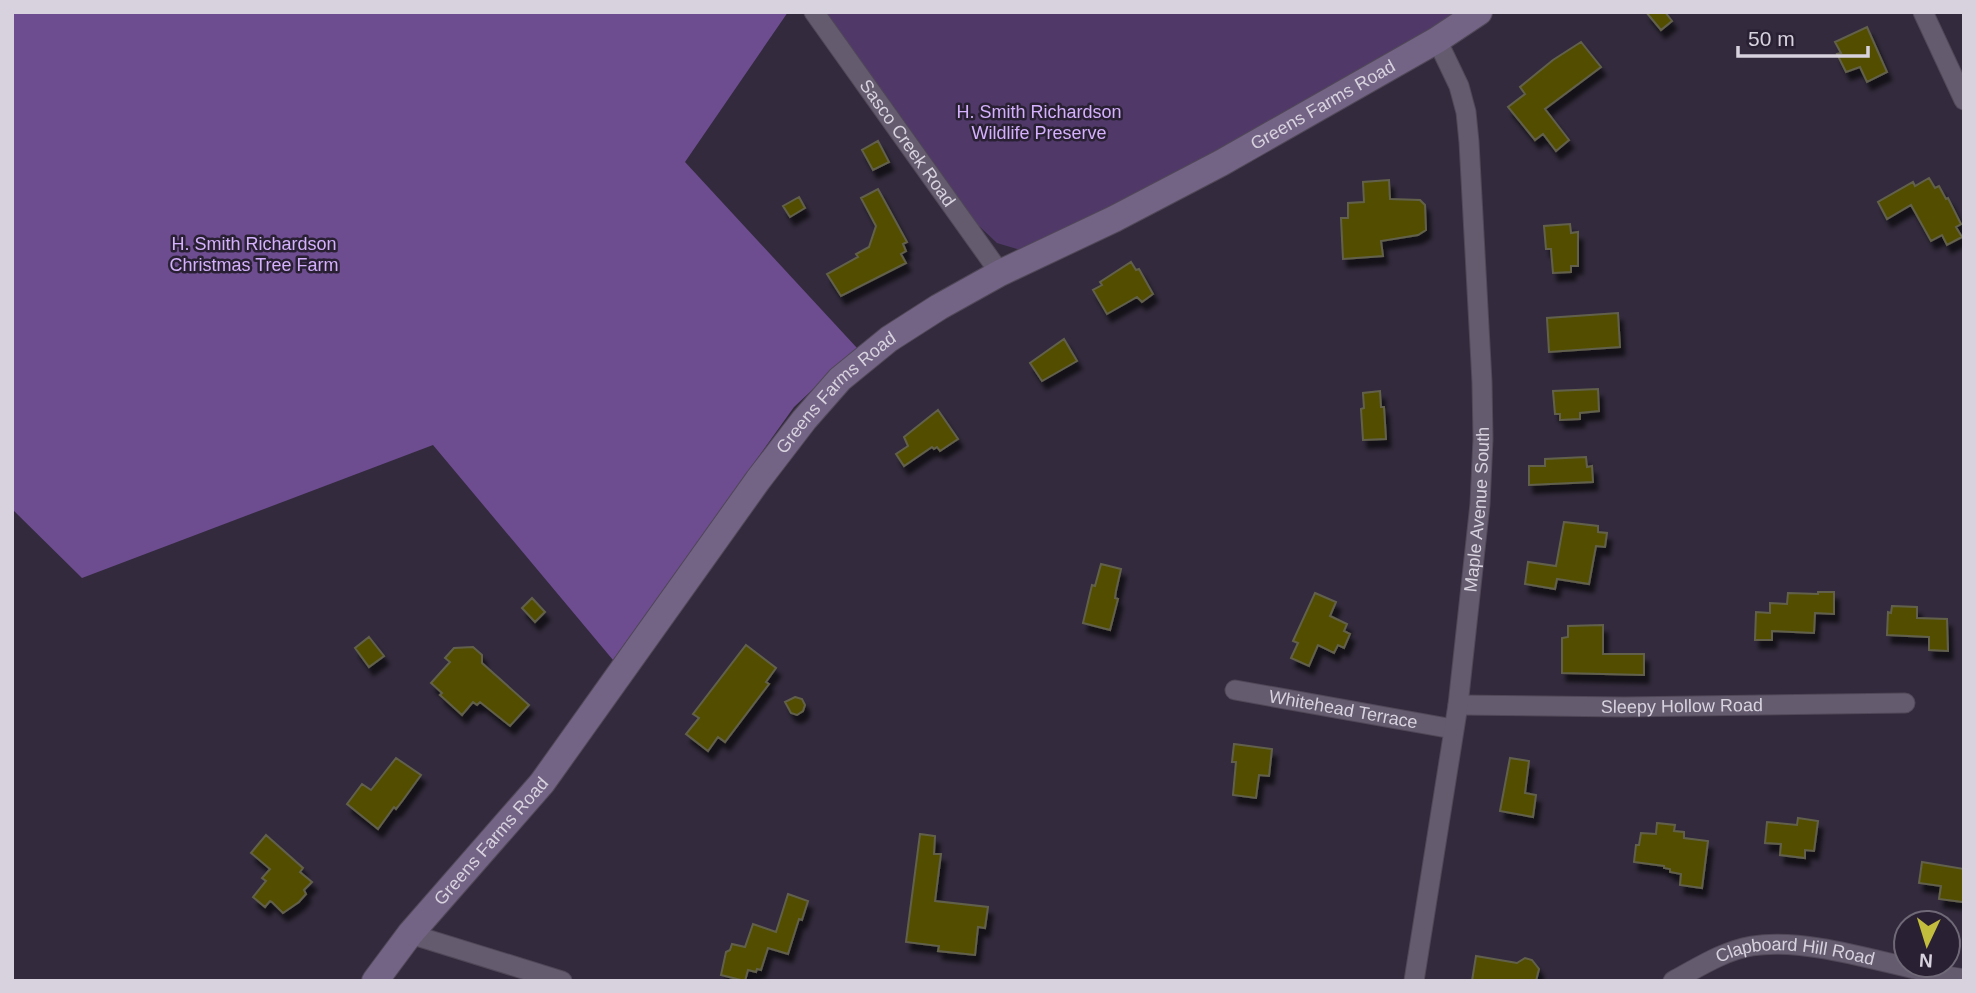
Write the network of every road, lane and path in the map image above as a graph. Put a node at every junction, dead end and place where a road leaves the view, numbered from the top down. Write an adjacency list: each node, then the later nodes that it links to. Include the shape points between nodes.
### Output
1 (814, 12): 6 (street, Sasco Creek Road)
2 (1479, 12): 4 (street, Greens Farms Road)
3 (1923, 12): 5 (street)
4 (1437, 40): 6 (street, Greens Farms Road, via 1221,163); 9 (street, Maple Avenue South, via 1466,112 1482,382 1480,503)
5 (1964, 100)
6 (1000, 273): 11 (street, Greens Farms Road, via 889,339 840,379 758,480 542,783)
7 (1235, 690): 10 (street, Whitehead Terrace)
8 (1905, 703): 9 (street, Sleepy Hollow Road)
9 (1458, 705): 10 (street, Maple Avenue South)
10 (1453, 729): 15 (street, Maple Avenue South)
11 (410, 934): 13 (street, Greens Farms Road); 14 (street)
12 (1964, 979): 16 (street, Clapboard Hill Road, via 1783,944 1723,954)
13 (375, 981)
14 (562, 981)
15 (1414, 981)
16 (1673, 981)

